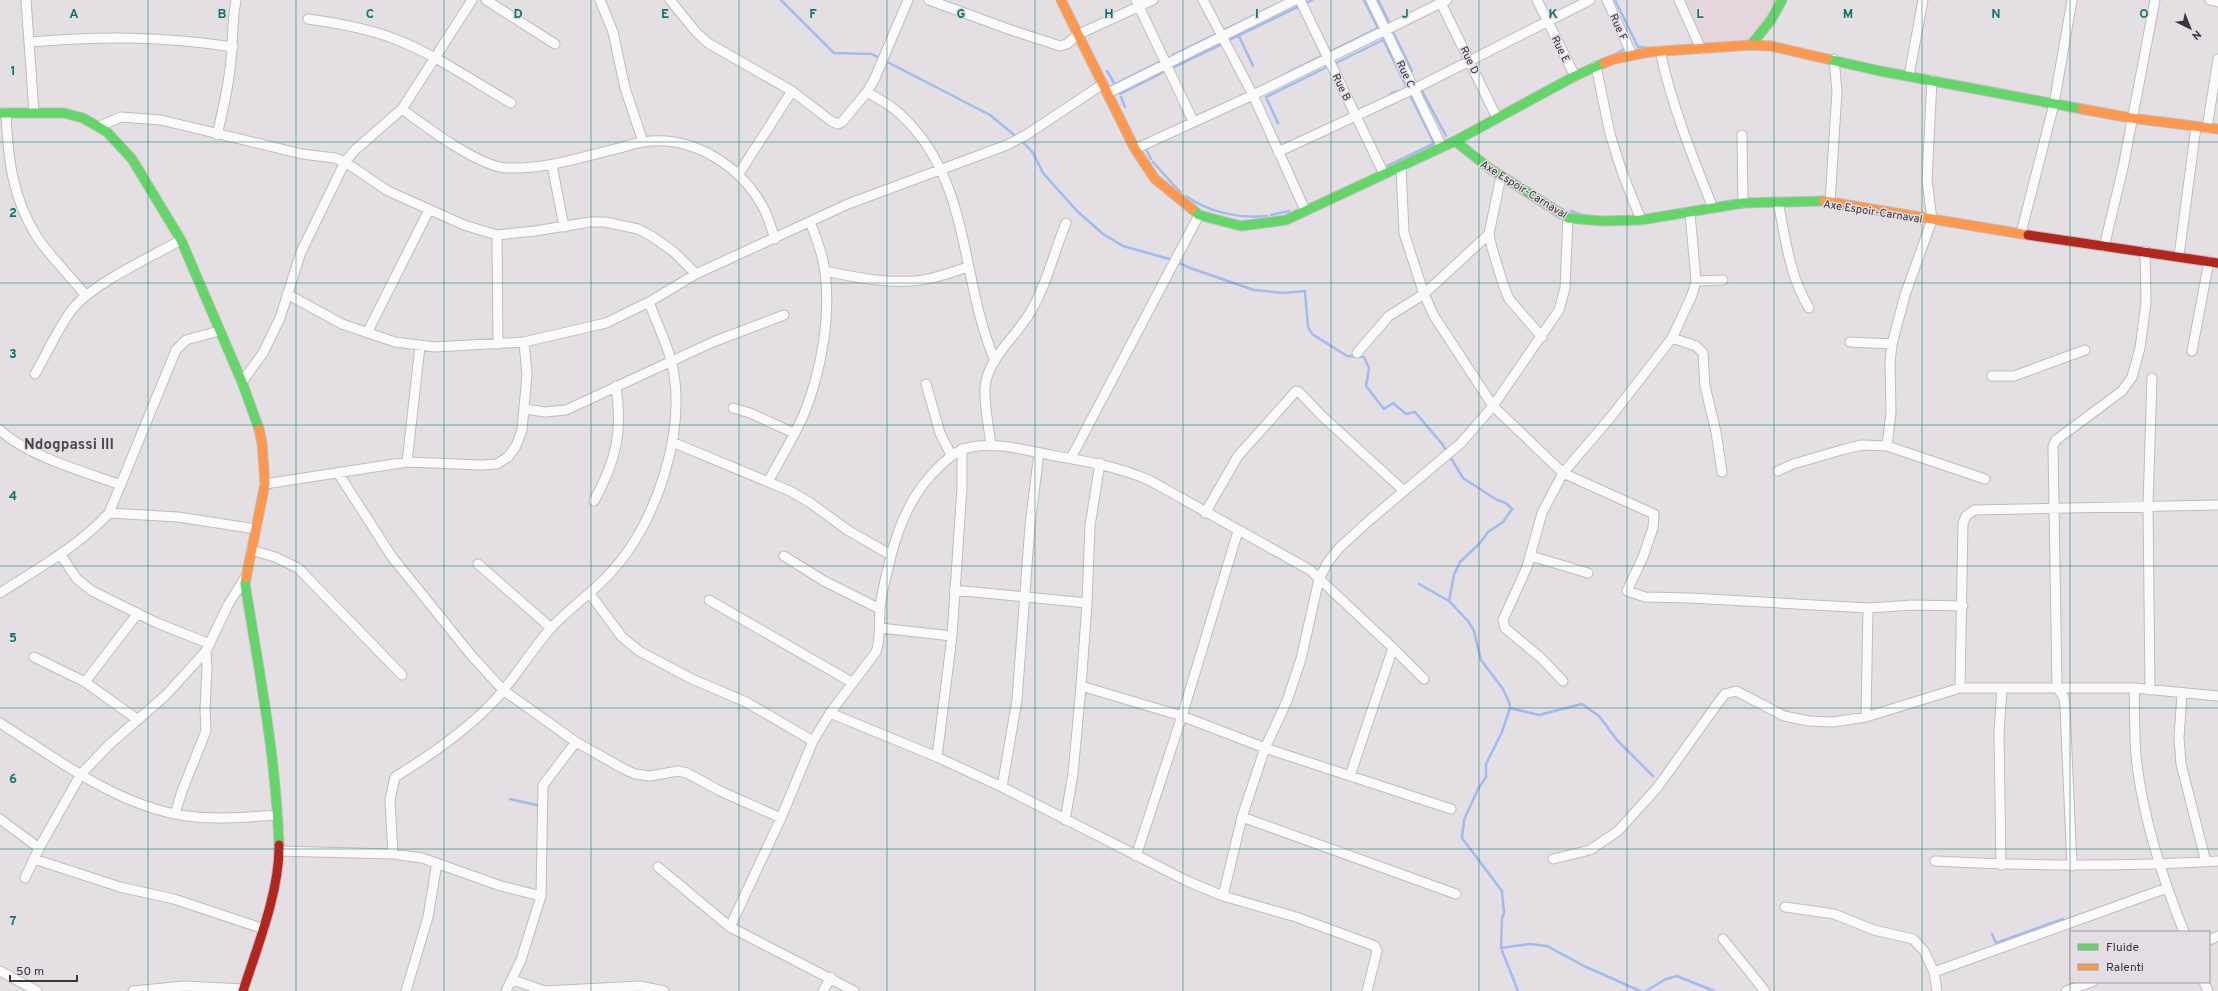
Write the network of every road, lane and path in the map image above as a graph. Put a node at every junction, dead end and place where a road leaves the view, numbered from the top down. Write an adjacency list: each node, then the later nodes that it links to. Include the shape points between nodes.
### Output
1 (26, 0): 32 (street)
2 (236, 0): 35 (street, via 232,27)
3 (472, 0): 40 (street)
4 (486, 0): 33 (street)
5 (600, 0): 71 (street, via 613,32 625,88)
6 (670, 0): 51 (street, via 708,43)
7 (908, 0): 52 (street, via 890,47)
8 (929, 0): 30 (street, via 1051,45 1068,44)
9 (1061, 0): 30 (main road)
10 (1153, 0): 26 (street)
11 (1203, 0): 31 (street)
12 (1295, 0): 31 (street)
13 (1300, 0): 39 (street, Rue B)
14 (1371, 0): 29 (street, Rue C)
15 (1537, 0): 28 (street, Rue E)
16 (1590, 0): 28 (street)
17 (1679, 0): 36 (street)
18 (1782, 0): 34 (main road, via 1771,20)
19 (1923, 0): 47 (street)
20 (2072, 0): 56 (street)
21 (2155, 0): 62 (street)
22 (2210, 0): 25 (street)
23 (1444, 1): 29 (street); 42 (street, Rue D)
24 (1609, 1): 38 (street, Rue F)
25 (2218, 2)
26 (1138, 3): 30 (street); 44 (street)
27 (308, 20): 40 (street, via 344,24 395,39)
28 (1547, 21): 42 (street); 46 (street, Rue E)
29 (1385, 30): 39 (street); 50 (street, Rue C)
30 (1078, 35): 49 (main road)
31 (1222, 36): 44 (street); 54 (street)
32 (31, 42): 35 (street, via 90,37 130,37); 58 (street)
33 (555, 44)
34 (1751, 45): 36 (main road); 43 (main road, via 1771,46)
35 (233, 47): 68 (street)
36 (1701, 49): 37 (main road)
37 (1660, 51): 38 (main road); 85 (street, via 1678,119)
38 (1632, 55): 45 (main road)
39 (1328, 58): 54 (street); 60 (street, Rue B)
40 (436, 59): 55 (street); 57 (street)
41 (2218, 59): 66 (street)
42 (1470, 60): 50 (street); 61 (street, Rue D)
43 (1834, 60): 47 (main road); 83 (street, via 1837,91)
44 (1166, 63): 53 (street); 63 (street)
45 (1596, 66): 46 (main road); 91 (street, via 1610,134)
46 (1575, 76): 61 (main road)
47 (1909, 76): 48 (main road)
48 (1932, 80): 56 (main road); 92 (street, via 1927,180)
49 (1103, 84): 53 (main road); 78 (street, via 1026,136)
50 (1414, 89): 60 (street); 72 (street, Rue C)
51 (792, 91): 52 (street, via 838,124); 80 (street)
52 (867, 92): 78 (street, via 899,113 916,132)
53 (1108, 93): 73 (main road)
54 (1253, 94): 63 (street); 74 (street)
55 (511, 103)
56 (2054, 104): 62 (main road); 96 (street)
57 (402, 109): 75 (street); 76 (street, via 437,135 488,164 506,168)
58 (34, 112): 59 (main road); 64 (main road, via 64,113)
59 (3, 113): 112 (street, via 13,186 37,236)
60 (1356, 116): 74 (street); 79 (street, Rue B)
61 (1497, 118): 70 (main road)
62 (2131, 118): 65 (main road); 101 (street, via 2123,168)
63 (1193, 121): 73 (street)
64 (100, 126): 68 (street, via 114,119 129,117 161,120); 100 (main road, via 114,137 132,159)
65 (2196, 127): 66 (main road); 103 (street)
66 (2207, 128): 67 (main road)
67 (2218, 129)
68 (217, 135): 75 (street)
69 (1742, 135): 84 (street)
70 (1455, 141): 72 (main road); 81 (main road, Axe Espoir-Carnaval)
71 (643, 142): 76 (street); 80 (street, via 665,141 685,144 714,156)
72 (1442, 147): 77 (main road)
73 (1135, 149): 89 (main road, via 1154,179)
74 (1278, 152): 87 (street)
75 (345, 162): 86 (street, via 388,191); 110 (street, via 301,252)
76 (552, 165): 95 (street)
77 (1401, 167): 79 (main road); 111 (street, via 1404,233)
78 (942, 170): 93 (street, via 848,204); 105 (street, via 964,238)
79 (1384, 174): 87 (main road)
80 (738, 175): 99 (street, via 765,211)
81 (1501, 176): 90 (main road, Axe Espoir-Carnaval); 97 (street)
82 (1778, 202): 83 (main road, Axe Espoir-Carnaval); 84 (main road, Axe Espoir-Carnaval); 114 (street, via 1793,278)
83 (1830, 202): 92 (main road, Axe Espoir-Carnaval)
84 (1743, 203): 85 (main road, Axe Espoir-Carnaval)
85 (1713, 208): 88 (main road, Axe Espoir-Carnaval)
86 (429, 210): 98 (street, via 464,225); 117 (street)
87 (1305, 210): 89 (main road, via 1286,220 1242,226)
88 (1690, 213): 91 (main road, Axe Espoir-Carnaval); 109 (street)
89 (1199, 215): 147 (street)
90 (1568, 218): 91 (main road, Axe Espoir-Carnaval, via 1602,221); 118 (street, via 1565,288 1559,310)
91 (1641, 220)
92 (1932, 220): 96 (main road, Axe Espoir-Carnaval); 123 (street)
93 (810, 222): 99 (street); 106 (street)
94 (1066, 223): 128 (street, via 1031,311)
95 (564, 227): 98 (street); 107 (street, via 605,222 638,229 674,252)
96 (2021, 233): 101 (main road, Axe Espoir-Carnaval)
97 (1489, 234): 111 (street); 118 (street, via 1496,265 1509,299)
98 (497, 235): 122 (street)
99 (775, 239): 107 (street)
100 (181, 240): 112 (street); 116 (main road)
101 (2104, 247): 102 (main road, Axe Espoir-Carnaval)
102 (2145, 251): 103 (main road, Axe Espoir-Carnaval); 162 (street, via 2145,310 2140,348 2132,377 2122,391 2056,440 2052,453)
103 (2178, 256): 104 (main road, Axe Espoir-Carnaval)
104 (2214, 262): 126 (street)
105 (968, 267): 106 (street, via 931,278 906,280 868,279); 128 (street, via 980,319)
106 (825, 271): 139 (street, via 826,316 820,352 804,414)
107 (696, 274): 113 (street)
108 (1723, 280): 109 (street)
109 (1696, 281): 119 (street)
110 (287, 294): 117 (street, via 342,324); 133 (street, via 280,318 263,353)
111 (1424, 294): 127 (street, via 1389,316); 136 (street, via 1434,316)
112 (86, 296): 130 (street, via 75,307)
113 (649, 302): 120 (street, via 606,323); 129 (street)
114 (1809, 308)
115 (784, 315): 129 (street, via 713,342)
116 (219, 331): 133 (main road); 157 (street, via 186,340 176,350)
117 (367, 333): 124 (street, via 395,342)
118 (1542, 337): 136 (street)
119 (1672, 338): 151 (street, via 1696,346 1703,353 1705,386); 153 (street, via 1610,418)
120 (524, 342): 122 (street); 138 (street, via 527,375)
121 (1850, 342): 123 (street)
122 (498, 344): 124 (street)
123 (1892, 344): 143 (street, via 1891,412)
124 (420, 346): 148 (street)
125 (2085, 350): 131 (street, via 2014,376)
126 (2192, 351)
127 (1357, 352)
128 (995, 361): 142 (street, via 985,388)
129 (672, 363): 135 (street); 141 (street, via 676,410)
130 (35, 374)
131 (1992, 376)
132 (2152, 378): 160 (street)
133 (242, 382): 156 (main road, via 262,442)
134 (926, 384): 146 (street, via 940,433)
135 (616, 386): 138 (street, via 566,410 545,412); 159 (street, via 618,434 615,454 605,482)
136 (1493, 406): 153 (street); 158 (street, via 1460,443)
137 (733, 408): 139 (street)
138 (525, 409): 148 (street, via 522,430 516,446 508,457 497,464)
139 (794, 433): 155 (street)
140 (2, 435): 157 (street, via 48,458)
141 (672, 442): 155 (street); 178 (street, via 658,495 636,541)
142 (991, 446): 144 (street); 145 (street)
143 (1887, 446): 150 (street, via 1862,445 1793,464); 154 (street)
144 (962, 449): 146 (street); 176 (street, via 962,488)
145 (1038, 453): 147 (street); 179 (street, via 1030,525)
146 (951, 455): 169 (street, via 927,477 916,493 907,508)
147 (1071, 458): 149 (street)
148 (407, 462): 152 (street)
149 (1100, 463): 164 (street, via 1149,480); 181 (street, via 1090,526)
150 (1778, 471)
151 (1722, 472)
152 (338, 473): 156 (street); 202 (street, via 392,557 471,655)
153 (1563, 473): 171 (street, via 1542,513); 183 (street, via 1654,514 1643,557 1626,589 1628,593 1645,597)
154 (1986, 479)
155 (768, 482): 169 (street, via 809,502 849,531)
156 (265, 484): 165 (main road)
157 (121, 485): 163 (street)
158 (1403, 490): 164 (street, via 1296,391 1238,456); 175 (street, via 1340,548 1328,562)
159 (594, 502)
160 (2148, 505): 161 (street); 162 (street); 203 (street)
161 (2218, 505)
162 (2053, 508): 182 (street, via 1974,510 1966,516 1963,523); 198 (street)
163 (109, 513): 165 (street, via 178,517); 168 (street)
164 (1205, 514): 166 (street)
165 (256, 529): 167 (main road)
166 (1238, 531): 175 (street, via 1300,564); 207 (street)
167 (251, 550): 174 (main road); 192 (street, via 275,557 298,568)
168 (60, 554): 177 (street); 185 (street, via 84,585)
169 (891, 555): 184 (street)
170 (784, 556): 184 (street, via 824,582)
171 (1531, 556): 173 (street); 194 (street, via 1503,624)
172 (478, 564): 186 (street)
173 (1588, 573)
174 (246, 576): 189 (street, via 228,605); 220 (main road, via 246,592 269,735)
175 (1319, 579): 190 (street); 213 (street, via 1301,659 1287,701)
176 (954, 590): 179 (street); 188 (street)
177 (0, 593)
178 (590, 594): 186 (street); 211 (street, via 622,637 639,651 692,679 746,702)
179 (1026, 598): 181 (street); 217 (street, via 1017,700)
180 (710, 600): 196 (street)
181 (1087, 603): 197 (street)
182 (1963, 606): 183 (street, via 1913,605); 199 (street)
183 (1868, 608): 208 (street)
184 (880, 609): 187 (street)
185 (138, 613): 189 (street); 195 (street)
186 (551, 628): 202 (street)
187 (880, 628): 188 (street); 196 (street, via 876,652)
188 (952, 636): 214 (street)
189 (208, 647): 209 (street, via 166,695); 219 (street, via 204,710 206,731)
190 (1394, 648): 193 (street); 216 (street)
191 (34, 657): 195 (street)
192 (402, 675)
193 (1424, 679)
194 (1563, 681)
195 (85, 682): 209 (street)
196 (853, 683): 206 (street)
197 (1081, 686): 207 (street); 224 (street, via 1073,774)
198 (2057, 687): 200 (street); 201 (street); 237 (street, via 2064,698 2065,707)
199 (1960, 688): 200 (street); 208 (street)
200 (2002, 688): 235 (street, via 1999,734)
201 (2134, 688): 203 (street); 236 (street, via 2137,763)
202 (503, 690): 212 (street); 227 (street, via 452,740 395,777 390,800)
203 (2150, 690): 204 (street)
204 (2182, 694): 205 (street); 233 (street, via 2179,738 2181,764)
205 (2218, 696)
206 (830, 713): 211 (street); 214 (street)
207 (1182, 716): 213 (street); 228 (street)
208 (1866, 718): 230 (street, via 1809,721 1784,716 1736,691 1730,691 1718,703 1657,788 1618,831 1590,850)
209 (138, 720): 215 (street)
210 (0, 724): 215 (street)
211 (813, 741): 222 (street)
212 (576, 742): 222 (street, via 635,774 650,776 678,771 688,773 720,791); 242 (street, via 543,785 544,858)
213 (1266, 748): 216 (street); 221 (street)
214 (937, 757): 217 (street)
215 (81, 774): 219 (street, via 121,796); 225 (street)
216 (1350, 776): 218 (street)
217 (1002, 787): 224 (street)
218 (1451, 809)
219 (175, 814): 220 (street, via 213,818)
220 (278, 815): 226 (main road)
221 (1242, 817): 241 (street); 243 (street)
222 (781, 818): 245 (street)
223 (0, 819): 225 (street)
224 (1065, 820): 228 (street)
225 (39, 848): 229 (street)
226 (279, 850): 227 (street); 246 (main road)
227 (393, 854): 234 (street, via 422,858)
228 (1136, 856): 243 (street)
229 (34, 859): 239 (street); 246 (street, via 120,887 174,899)
230 (1553, 859)
231 (1935, 861): 235 (street)
232 (2218, 861): 233 (street)
233 (2206, 862): 236 (street)
234 (436, 863): 242 (street, via 501,886); 257 (street, via 426,923)
235 (2001, 865): 237 (street)
236 (2160, 865): 237 (street); 240 (street)
237 (2072, 866)
238 (658, 867): 245 (street)
239 (25, 878)
240 (2166, 888): 247 (street); 250 (street)
241 (1456, 894)
242 (541, 896): 252 (street)
243 (1223, 896): 262 (street, via 1296,917 1375,946 1377,951)
244 (1785, 907): 250 (street, via 1834,914 1874,930 1913,940 1924,951)
245 (730, 927): 251 (street)
246 (264, 929): 254 (main road)
247 (2184, 931)
248 (1723, 939): 263 (street)
249 (0, 971): 255 (street)
250 (1934, 972): 264 (street)
251 (831, 977): 260 (street); 261 (street)
252 (513, 980): 258 (street); 259 (street, via 545,991 640,986)
253 (2089, 983): 265 (street)
254 (243, 990): 256 (street, via 184,986)
255 (37, 991)
256 (133, 991)
257 (406, 991)
258 (506, 991)
259 (664, 991)
260 (823, 991)
261 (854, 991)
262 (1367, 991)
263 (1764, 991)
264 (1937, 991)
265 (2066, 991)

